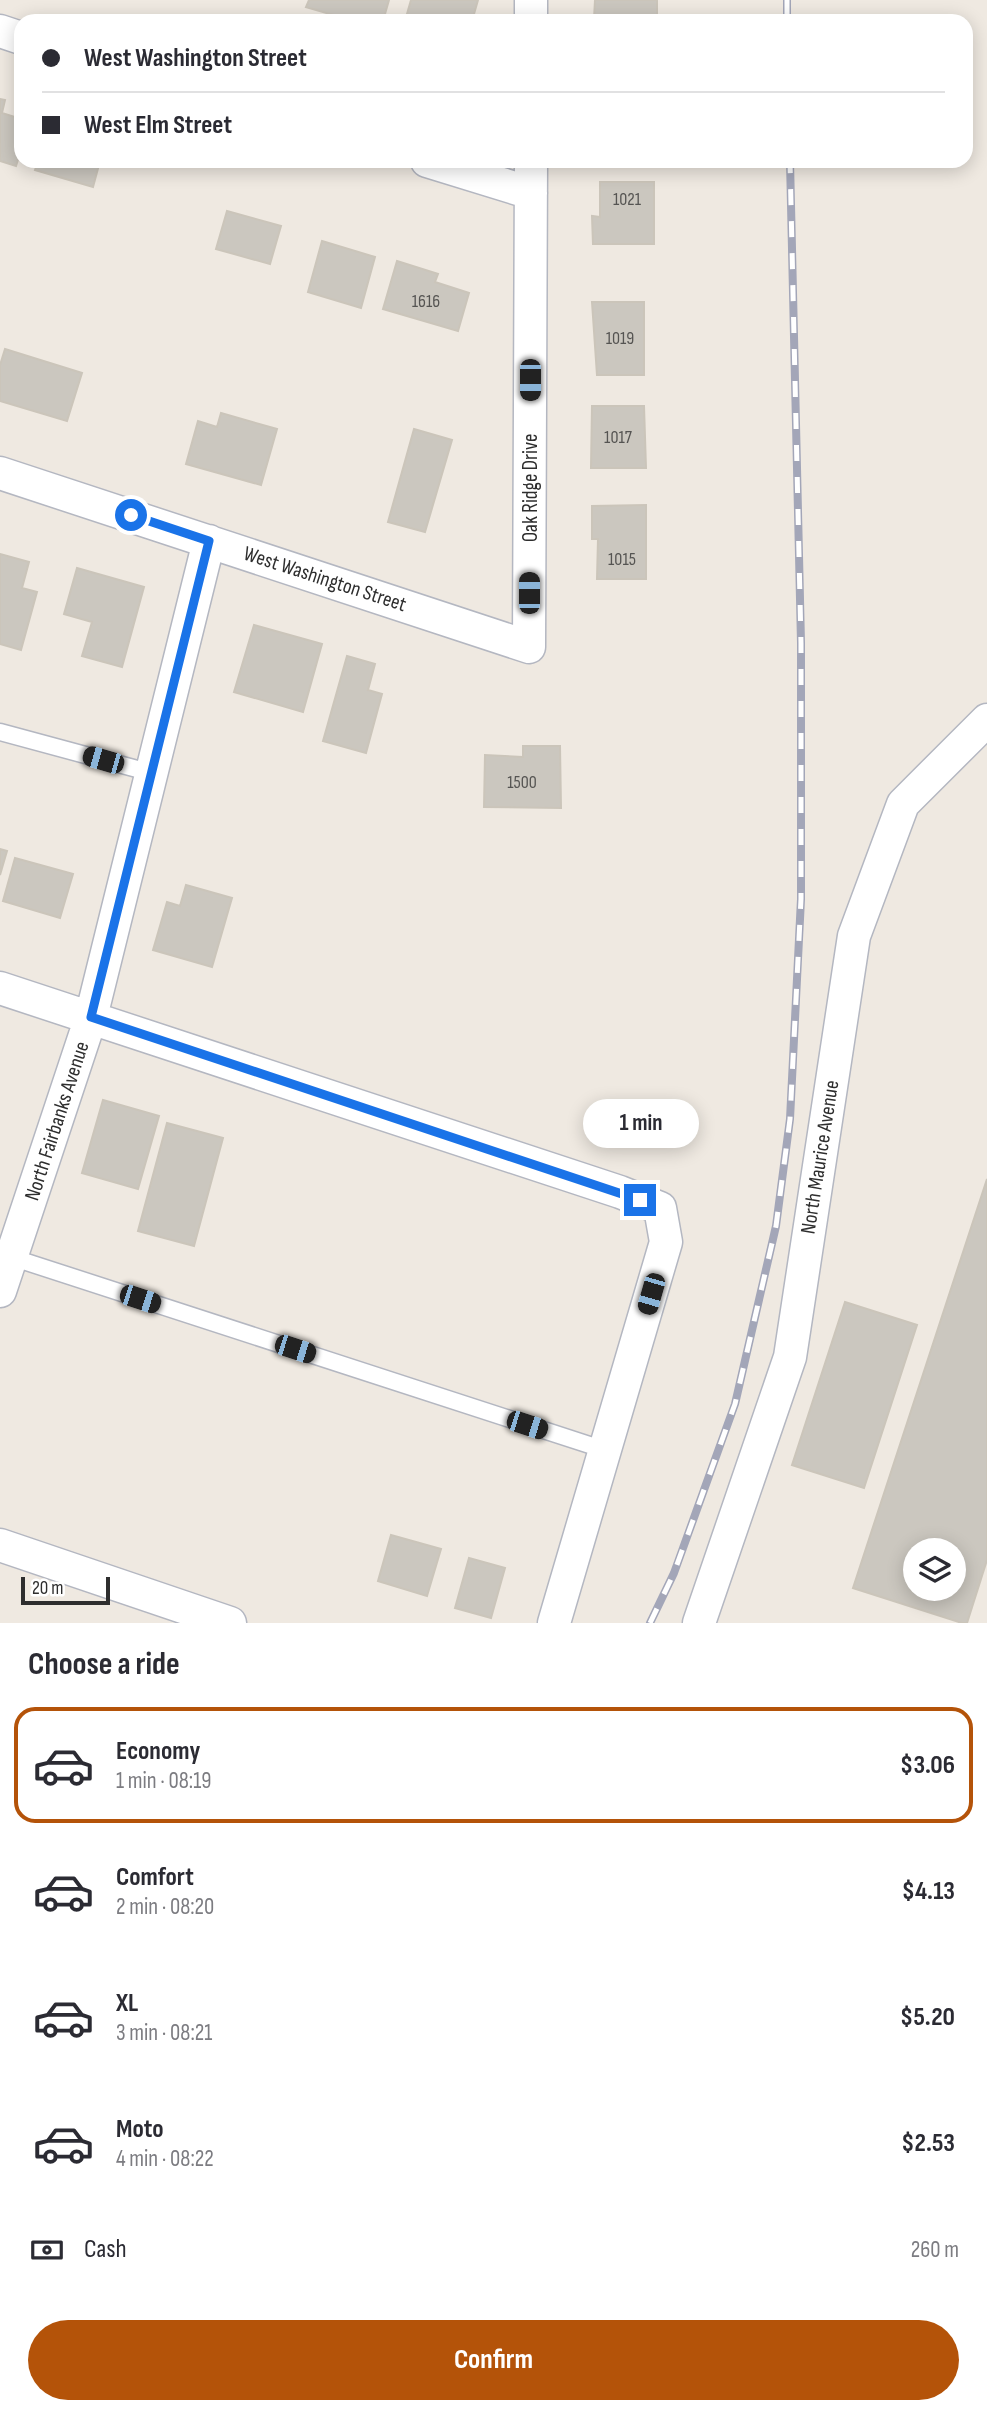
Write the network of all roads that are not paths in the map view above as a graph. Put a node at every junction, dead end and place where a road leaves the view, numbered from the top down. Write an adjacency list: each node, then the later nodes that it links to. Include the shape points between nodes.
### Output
1 (449, 168): 3 (street)
2 (531, 168): 3 (street, Oak Ridge Drive)
3 (531, 193): 6 (street, Oak Ridge Drive)
4 (0, 473): 5 (street, West Washington Street)
5 (209, 541): 6 (street, West Washington Street); 9 (street, North Fairbanks Avenue)
6 (529, 647)
7 (987, 720): 18 (street, North Maurice Avenue, via 903,804 854,936 790,1357)
8 (0, 732): 9 (lane)
9 (152, 773): 11 (street, North Fairbanks Avenue)
10 (0, 988): 11 (street)
11 (91, 1017): 12 (street, North Fairbanks Avenue); 14 (street, via 660,1208 666,1242)
12 (6, 1255): 13 (street, North Fairbanks Avenue); 14 (lane)
13 (0, 1291)
14 (605, 1450): 17 (street)
15 (0, 1545): 16 (street)
16 (230, 1623)
17 (554, 1623)
18 (699, 1623)

